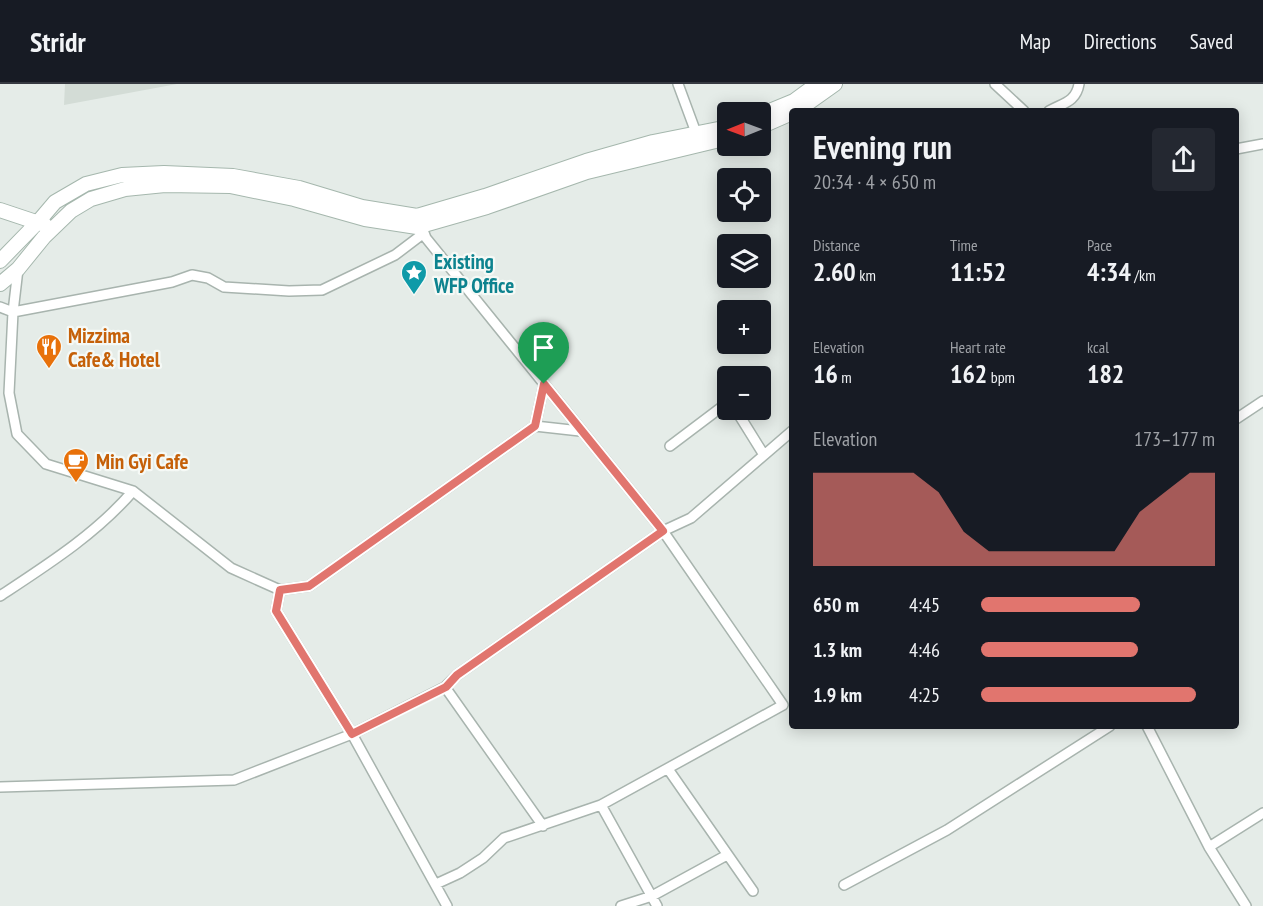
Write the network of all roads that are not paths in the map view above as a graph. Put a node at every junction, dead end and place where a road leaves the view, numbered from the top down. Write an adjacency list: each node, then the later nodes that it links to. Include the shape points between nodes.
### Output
1 (678, 84): 14 (street)
2 (817, 84): 9 (main road, via 794,101)
3 (835, 84): 6 (main road)
4 (995, 84): 7 (street)
5 (1079, 84): 8 (street, via 1077,94)
6 (800, 108)
7 (1021, 108)
8 (1055, 108)
9 (771, 110)
10 (789, 114): 11 (main road)
11 (771, 122)
12 (717, 131): 14 (main road)
13 (717, 138): 14 (main road)
14 (698, 139): 19 (main road)
15 (1263, 144): 16 (street)
16 (1239, 148)
17 (0, 210): 18 (main road)
18 (38, 222): 19 (main road, via 55,202 86,184 122,175 164,173 233,176 299,188); 20 (main road); 21 (main road)
19 (421, 225): 20 (main road, via 365,219 230,186 165,185 125,189 91,199); 25 (street, via 395,255 322,290 224,287 192,274 172,282); 26 (street)
20 (53, 228): 22 (main road)
21 (0, 261)
22 (18, 269): 23 (main road); 25 (street)
23 (0, 284)
24 (0, 307): 25 (street)
25 (13, 312): 36 (street, via 9,393 17,434 46,464)
26 (544, 384): 31 (street); 32 (street)
27 (1263, 401): 29 (street)
28 (717, 411): 34 (street)
29 (1239, 417)
30 (742, 420): 35 (street)
31 (535, 426): 32 (street); 38 (street, via 309,586)
32 (580, 431): 37 (street)
33 (789, 434): 35 (street)
34 (670, 446)
35 (764, 455): 37 (street, via 691,518)
36 (133, 491): 38 (street, via 231,568); 39 (street, via 114,513)
37 (663, 531): 40 (street, via 457,675); 44 (street, via 783,705)
38 (280, 590): 43 (street, via 276,611)
39 (0, 596)
40 (446, 687): 43 (street); 48 (street)
41 (1105, 729): 52 (street, via 947,830)
42 (1149, 729): 49 (street)
43 (352, 734): 45 (street, via 234,780); 51 (street)
44 (668, 769): 46 (street); 50 (street)
45 (0, 787)
46 (601, 805): 48 (street); 54 (street)
47 (1263, 813): 49 (street)
48 (543, 826): 51 (street, via 504,838 483,858)
49 (1209, 847): 58 (street)
50 (727, 855): 53 (street); 54 (street)
51 (436, 884): 55 (street)
52 (844, 885)
53 (753, 891)
54 (652, 896): 56 (street); 57 (street)
55 (447, 906)
56 (621, 906)
57 (657, 906)
58 (1246, 906)

